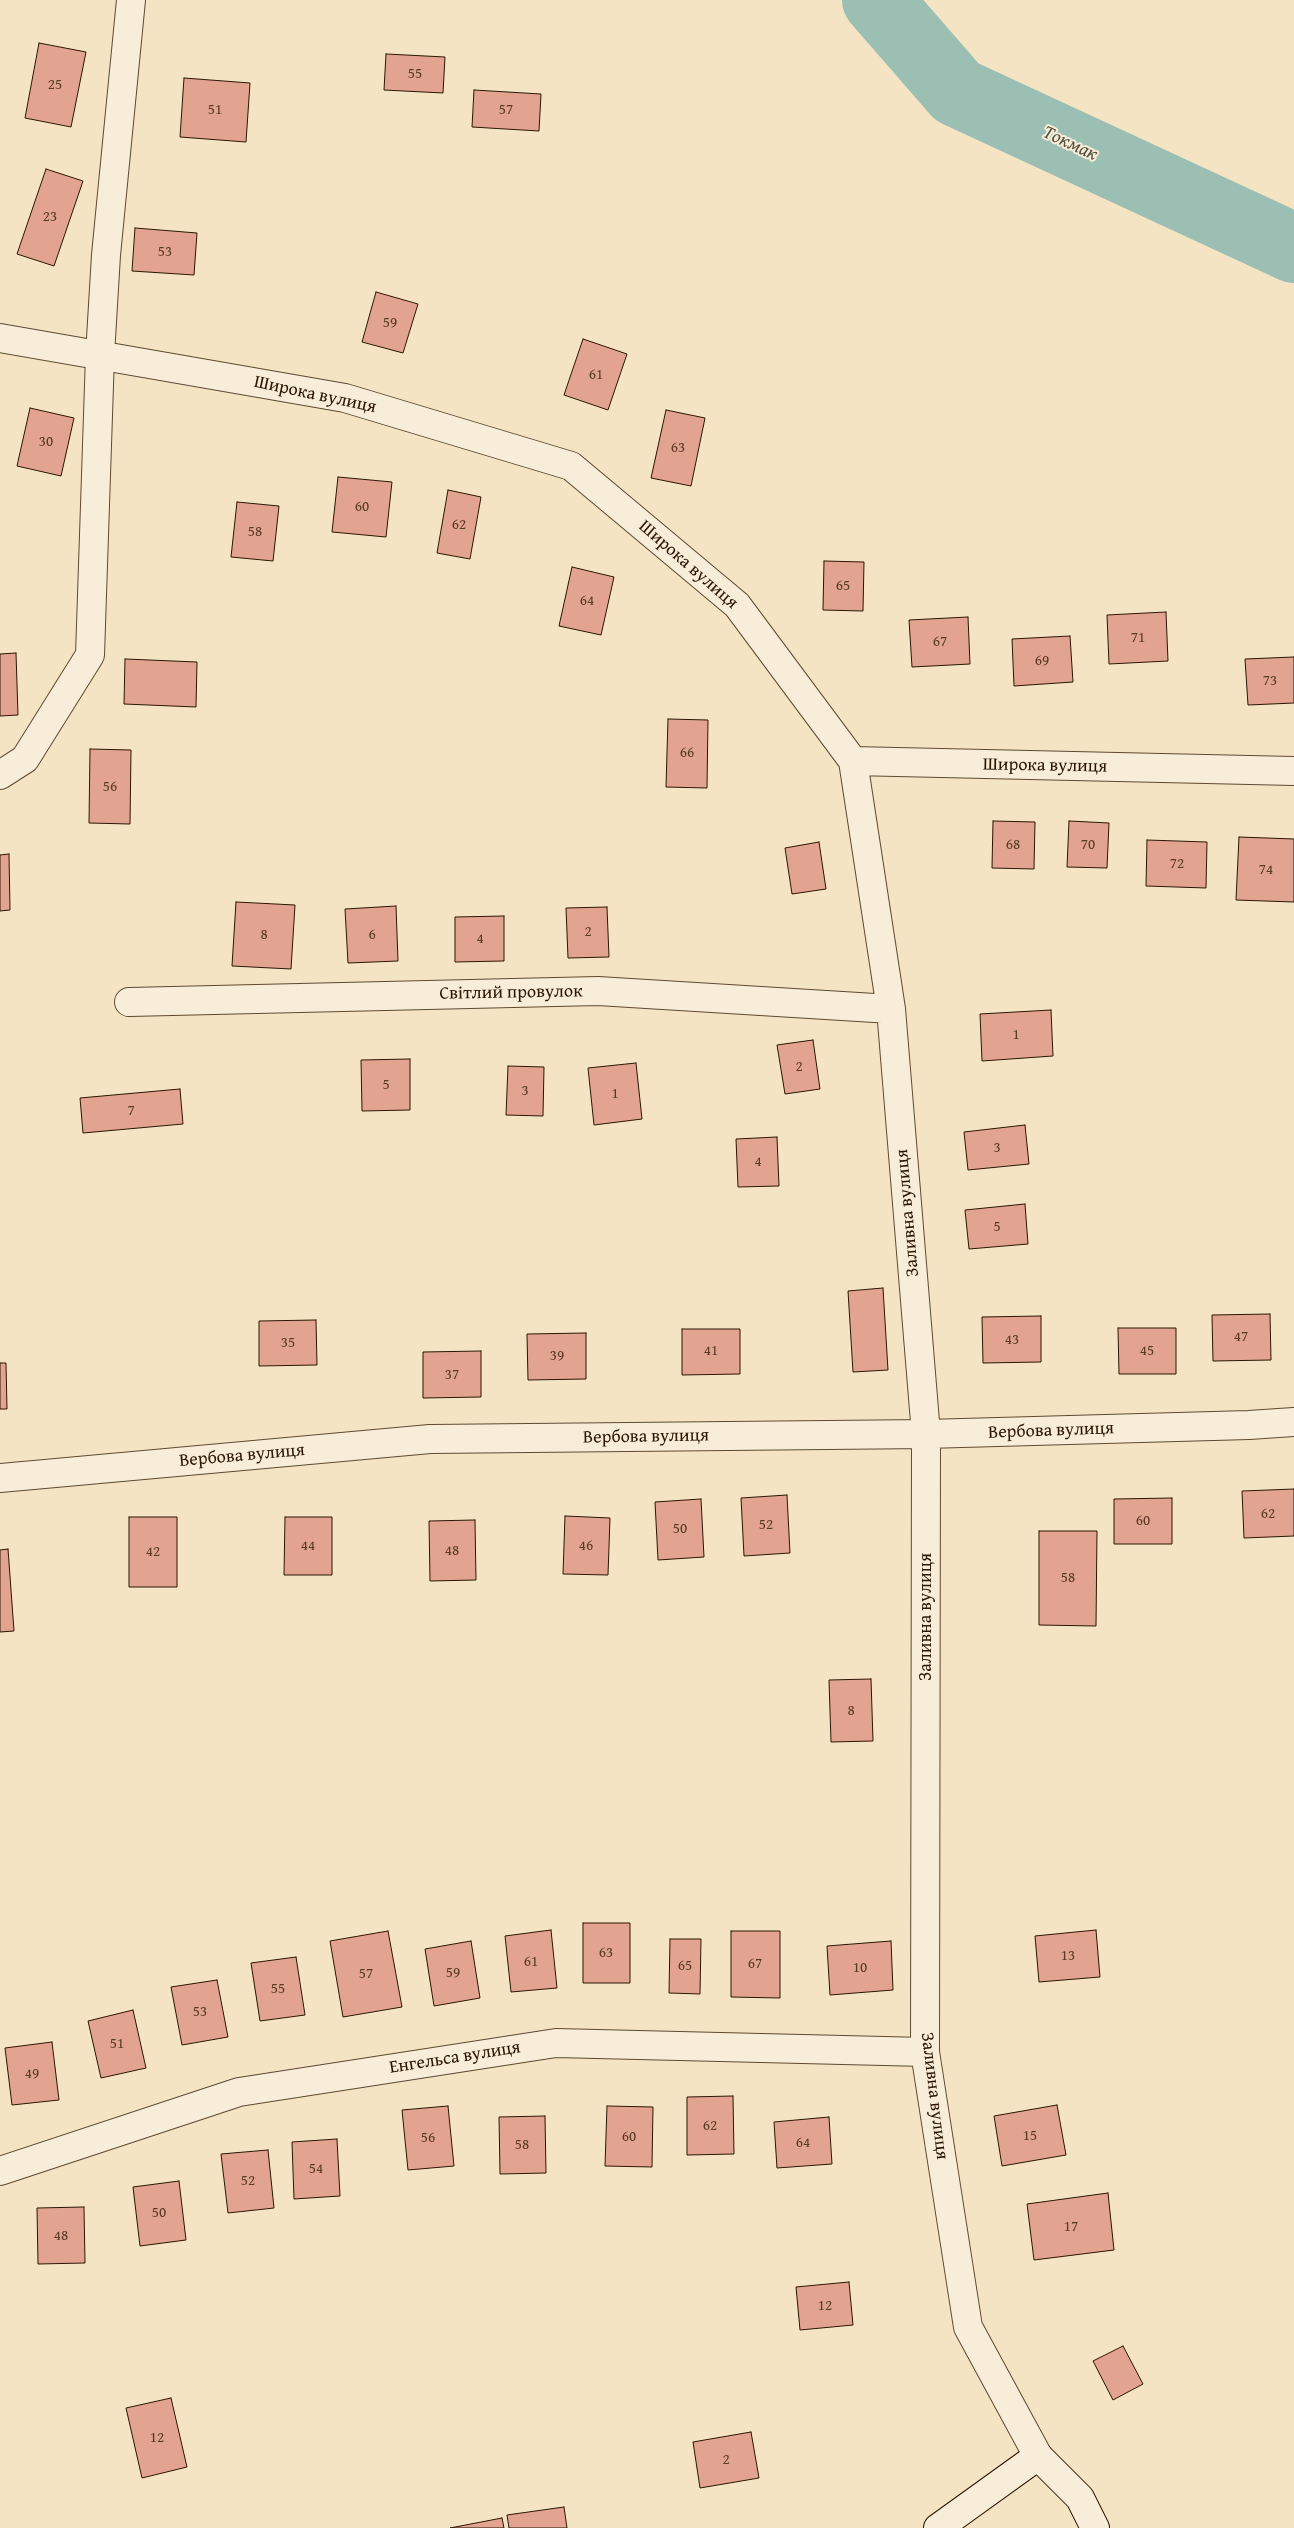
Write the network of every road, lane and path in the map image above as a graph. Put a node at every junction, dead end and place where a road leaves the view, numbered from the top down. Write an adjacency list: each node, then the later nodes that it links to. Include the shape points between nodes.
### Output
1 (131, 0): 3 (street, via 106,255)
2 (0, 338): 3 (street, Широка вулиця)
3 (100, 354): 4 (street, Широка вулиця, via 345,398 571,466 737,605); 6 (street, via 90,655 25,759)
4 (852, 761): 5 (street, Широка вулиця); 8 (street, Заливна вулиця)
5 (1294, 771)
6 (0, 775)
7 (129, 1002): 8 (street, Світлий провулок, via 598,991)
8 (891, 1009): 10 (street, Заливна вулиця)
9 (1294, 1422): 10 (street, Вербова вулиця)
10 (926, 1434): 11 (street, Вербова вулиця, via 430,1439); 12 (street, Заливна вулиця)
11 (0, 1478)
12 (925, 2052): 13 (street, Енгельса вулиця, via 556,2043 239,2092); 14 (street, Заливна вулиця, via 968,2327)
13 (0, 2171)
14 (1038, 2456): 15 (street); 16 (street, Заливна вулиця, via 1080,2498)
15 (938, 2528)
16 (1095, 2528)

